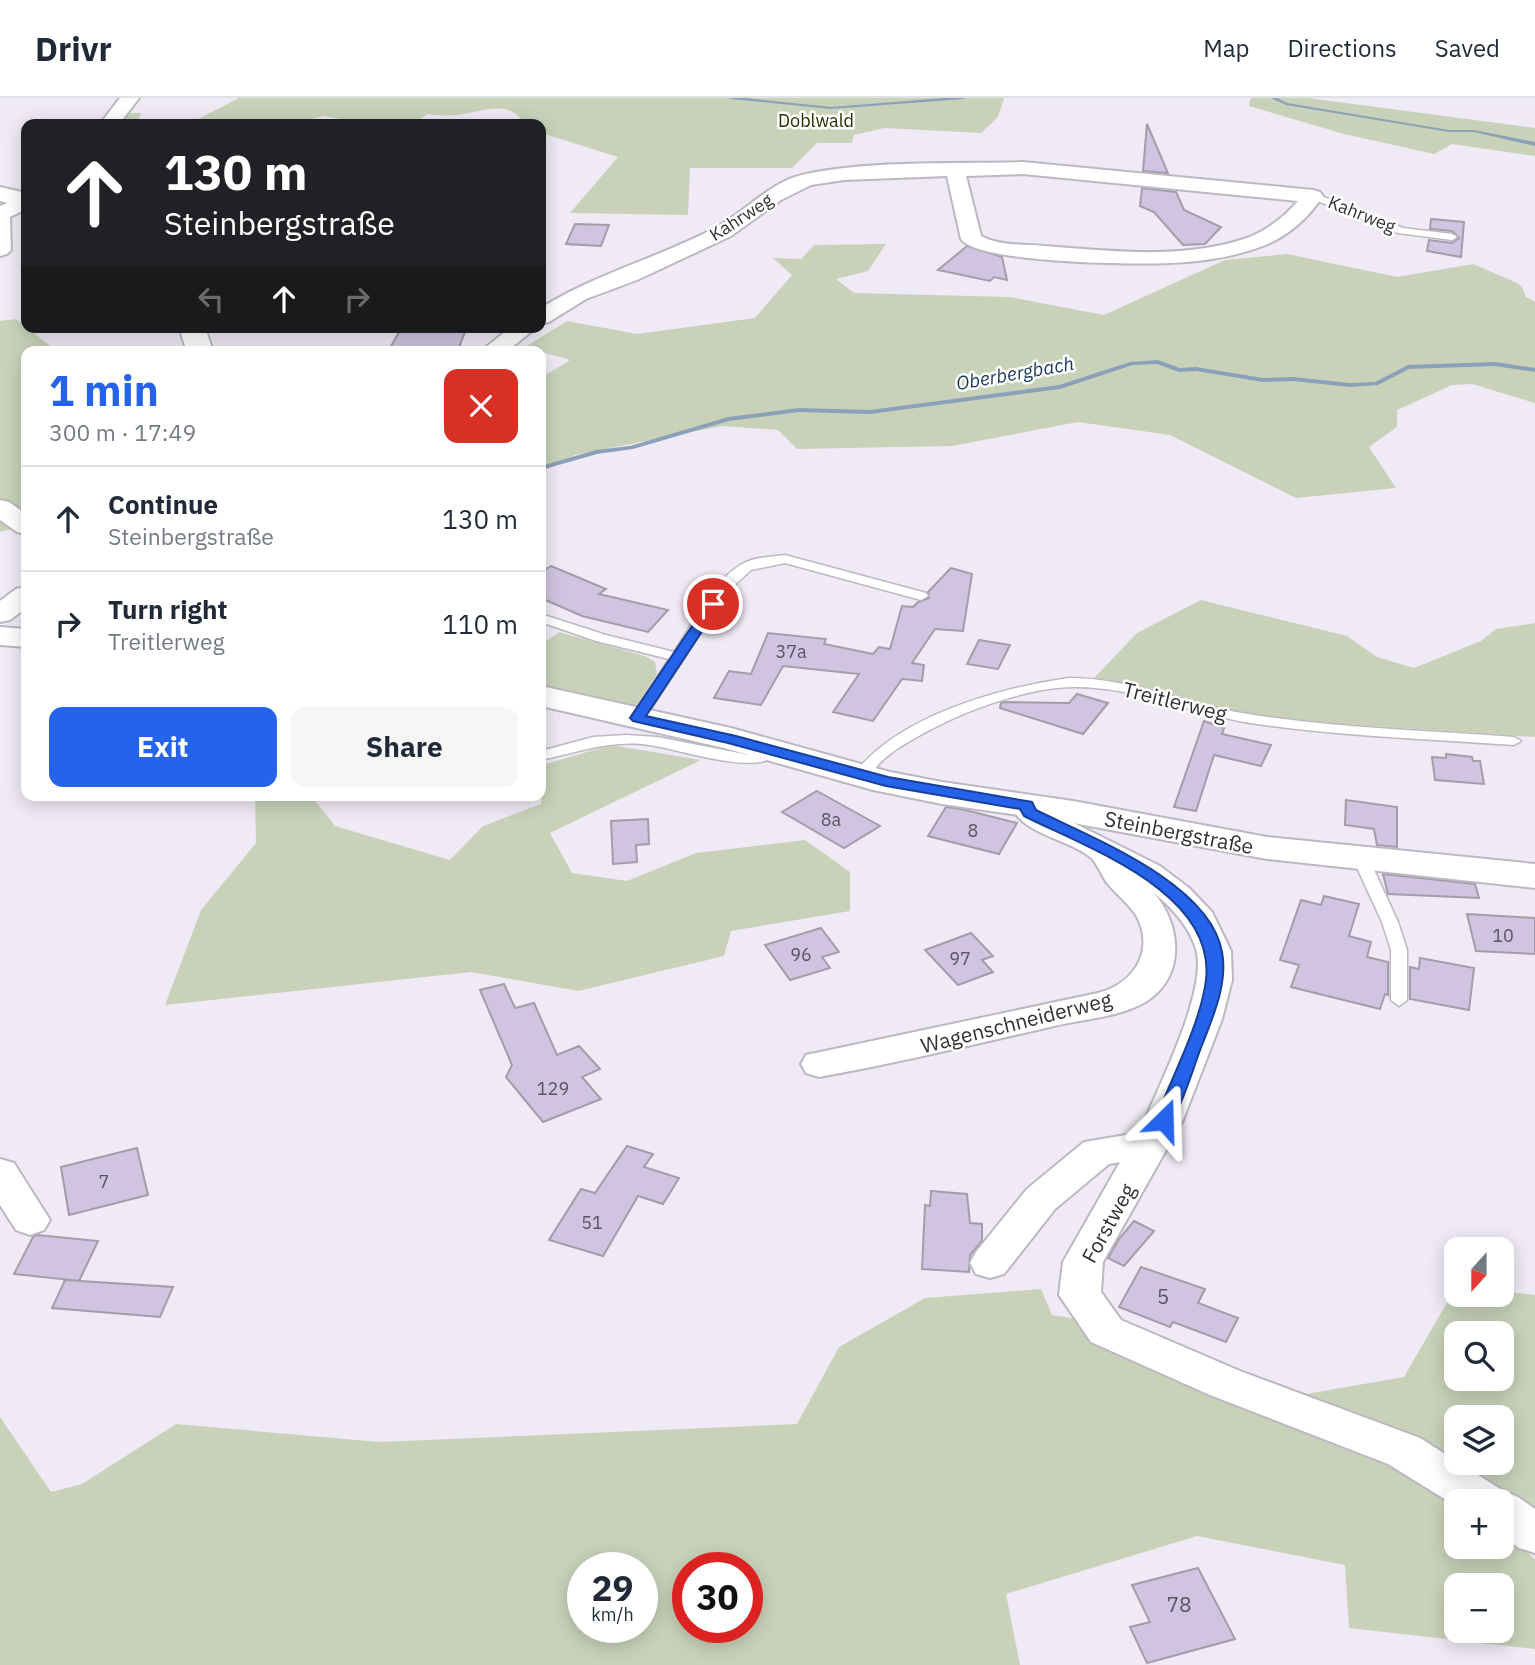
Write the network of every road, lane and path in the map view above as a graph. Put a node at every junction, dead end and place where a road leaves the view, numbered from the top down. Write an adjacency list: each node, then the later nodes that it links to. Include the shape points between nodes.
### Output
1 (130, 98): 2 (street)
2 (113, 119)
3 (955, 169): 5 (street, Kahrweg, via 1023,168); 5 (street, Kahrweg, via 971,239 1002,249 1154,257 1219,253 1253,244 1282,229 1301,214); 10 (street, Kahrweg, via 806,180 774,196 724,232 578,294)
4 (0, 194): 6 (main road)
5 (1313, 196): 8 (lane, Kahrweg, via 1401,230)
6 (21, 200)
7 (21, 204): 9 (street, via 0,214)
8 (1452, 237)
9 (0, 250)
10 (546, 314)
11 (518, 333): 12 (street)
12 (499, 346)
13 (0, 508): 14 (street)
14 (21, 523)
15 (921, 596): 21 (lane, via 806,563 785,559 760,562 734,576)
16 (21, 599): 17 (street)
17 (0, 614)
18 (546, 620): 21 (lane)
19 (0, 636): 20 (street)
20 (21, 638)
21 (676, 657): 23 (lane)
22 (546, 697): 23 (main road, Steinbergstraße)
23 (638, 718): 25 (main road, Steinbergstraße)
24 (1514, 741): 27 (lane, Treitlerweg, via 1263,721 1107,684 1060,682 934,721 884,750)
25 (767, 749): 26 (lane, via 760,758 749,759 625,739); 27 (main road, Steinbergstraße)
26 (546, 755)
27 (860, 775): 28 (main road, Steinbergstraße)
28 (1027, 805): 29 (street, Forstweg, via 1030,813); 30 (main road, Steinbergstraße, via 1227,843)
29 (1108, 853): 33 (street, Wagenschneiderweg, via 1114,870 1147,904 1159,936 1155,968 1136,991 887,1053); 34 (street, Forstweg, via 1148,873 1177,895 1200,920 1216,964 1211,999)
30 (1362, 859): 31 (main road, Steinbergstraße); 32 (lane, via 1399,950)
31 (1535, 876)
32 (1399, 1000)
33 (818, 1064)
34 (1152, 1144): 37 (street, via 1098,1152 1041,1199); 38 (street, Forstweg, via 1083,1262 1080,1295 1106,1331 1225,1383 1404,1451)
35 (0, 1173): 36 (street)
36 (30, 1220)
37 (990, 1263)
38 (1466, 1489)
39 (1514, 1519): 40 (street)
40 (1535, 1534)

